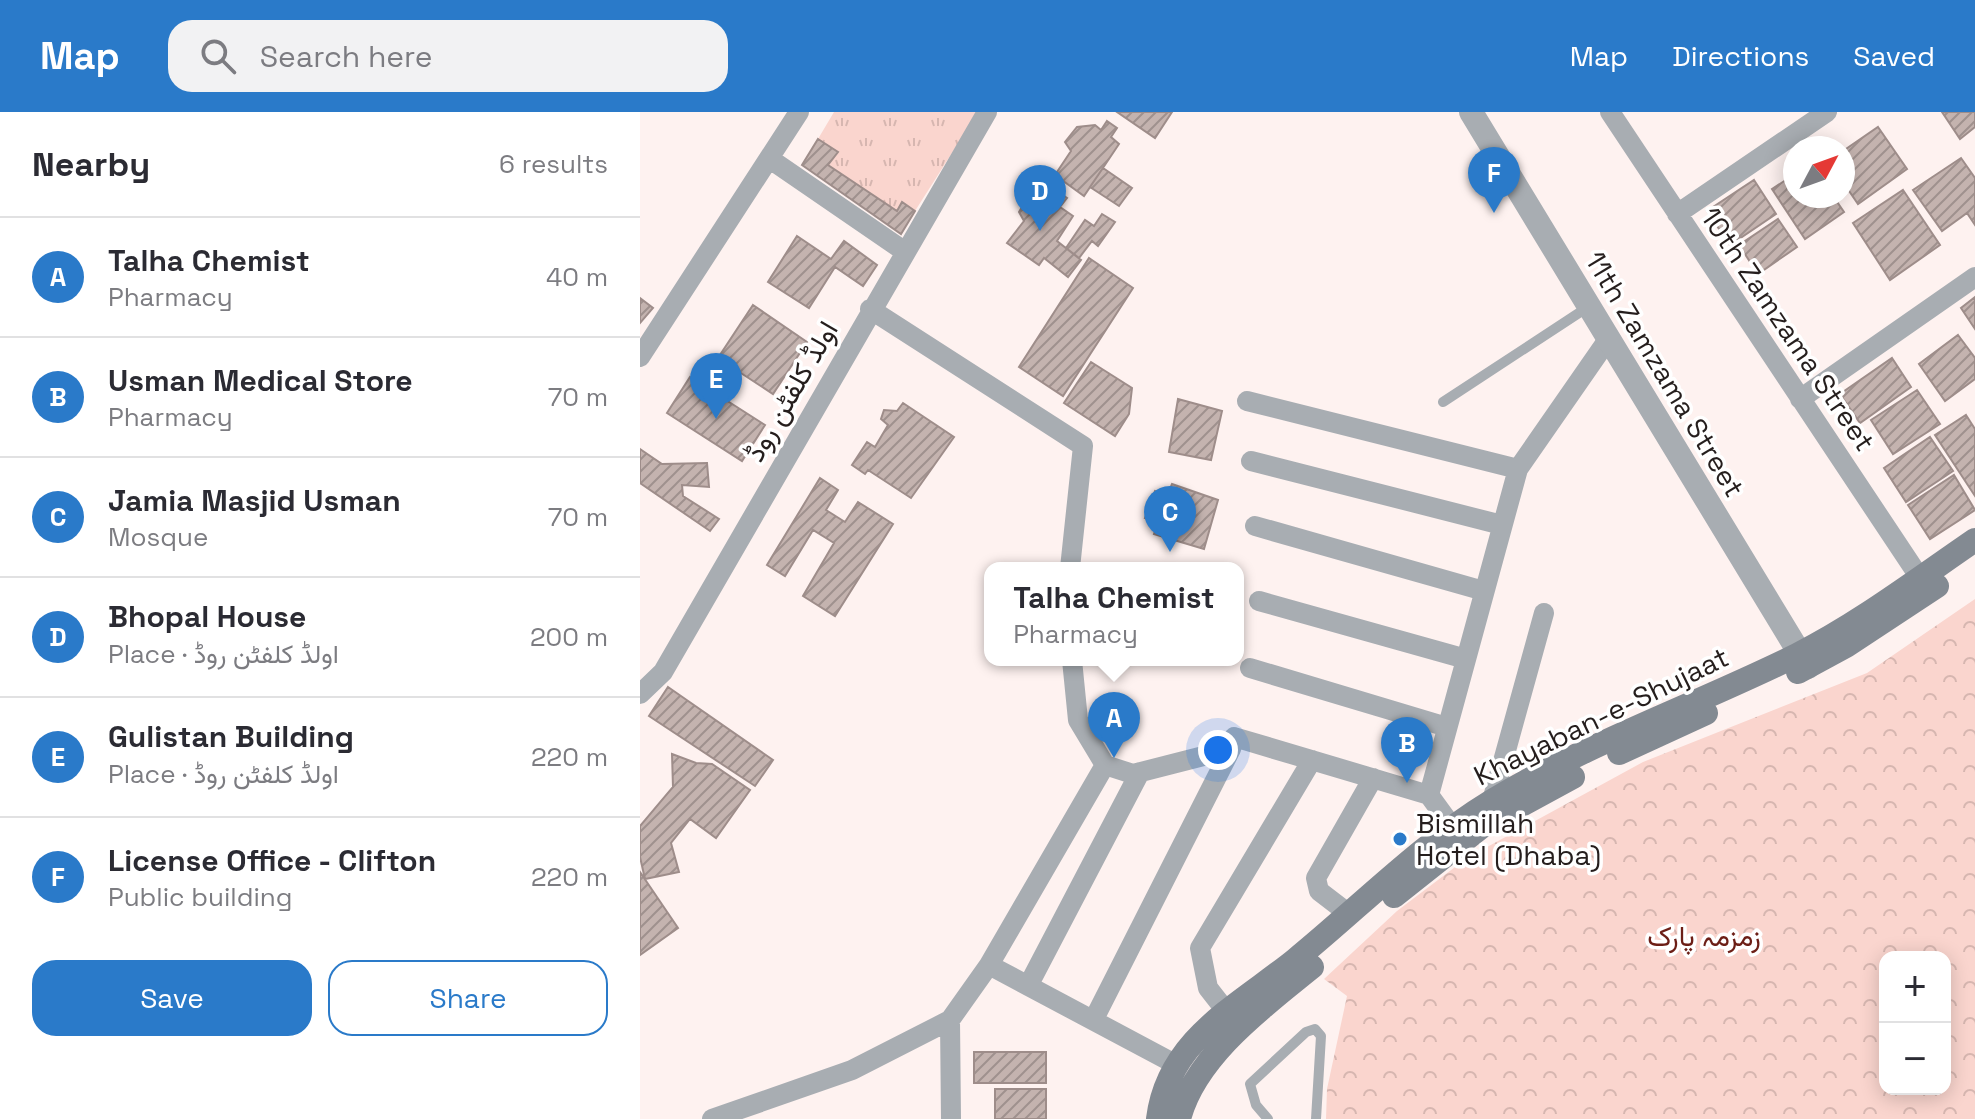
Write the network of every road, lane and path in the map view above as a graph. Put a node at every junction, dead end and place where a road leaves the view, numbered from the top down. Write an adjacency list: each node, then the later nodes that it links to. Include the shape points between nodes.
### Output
1 (799, 112): 6 (street)
2 (987, 112): 8 (street, اولڈ کلفٹن روڈ)
3 (1471, 112): 10 (street, 11th Zamzama Street)
4 (1610, 112): 7 (street, 10th Zamzama Street)
5 (1827, 112): 7 (street)
6 (770, 159): 8 (street); 13 (street)
7 (1677, 214): 14 (street, 10th Zamzama Street)
8 (904, 251): 11 (street, اولڈ کلفٹن روڈ)
9 (1975, 277): 14 (street)
10 (1590, 306): 12 (street, 11th Zamzama Street); 16 (lane)
11 (870, 309): 23 (street, via 1083,446); 32 (street, اولڈ کلفٹن روڈ, via 663,672)
12 (1609, 338): 18 (street); 29 (street, 11th Zamzama Street)
13 (640, 357)
14 (1800, 399): 24 (street, 10th Zamzama Street)
15 (1247, 401): 18 (street)
16 (1443, 402)
17 (1251, 461): 19 (street)
18 (1518, 469): 19 (street)
19 (1502, 525): 25 (street)
20 (1255, 526): 25 (street)
21 (1975, 540): 24 (main road, Khayaban-e-Shujaat)
22 (1975, 560): 29 (main road, Khayaban-e-Shujaat)
23 (1071, 562)
24 (1920, 578): 29 (main road, Khayaban-e-Shujaat)
25 (1484, 591): 28 (street)
26 (1259, 601): 28 (street)
27 (1544, 613): 40 (street)
28 (1466, 659): 33 (street)
29 (1804, 660): 40 (main road, Khayaban-e-Shujaat, via 1655,717); 49 (main road, Khayaban-e-Shujaat, via 1609,757 1447,851 1239,1026)
30 (1073, 666): 36 (street, via 1078,720)
31 (1250, 668): 33 (street)
32 (640, 694)
33 (1447, 727): 39 (street)
34 (1231, 749): 35 (street, via 1234,737); 37 (street); 46 (street)
35 (1312, 760): 38 (street); 45 (street, via 1200,948 1208,988)
36 (1105, 765): 37 (street); 43 (street)
37 (1140, 772): 44 (street)
38 (1373, 778): 39 (street); 42 (street, via 1316,878 1319,891)
39 (1429, 795): 41 (street)
40 (1492, 801): 41 (main road, Khayaban-e-Shujaat)
41 (1453, 828): 42 (main road, Khayaban-e-Shujaat)
42 (1349, 914): 45 (main road, Khayaban-e-Shujaat)
43 (989, 965): 44 (street); 47 (street)
44 (1028, 986): 46 (street)
45 (1226, 1011): 48 (main road, Khayaban-e-Shujaat)
46 (1094, 1019): 48 (street)
47 (950, 1020): 50 (street, via 852,1070); 51 (street)
48 (1175, 1064): 49 (main road, Khayaban-e-Shujaat)
49 (1173, 1114)
50 (712, 1119)
51 (951, 1119)
52 (1268, 1119): 53 (lane, via 1256,1105 1250,1084 1310,1029 1321,1036)
53 (1316, 1119)

